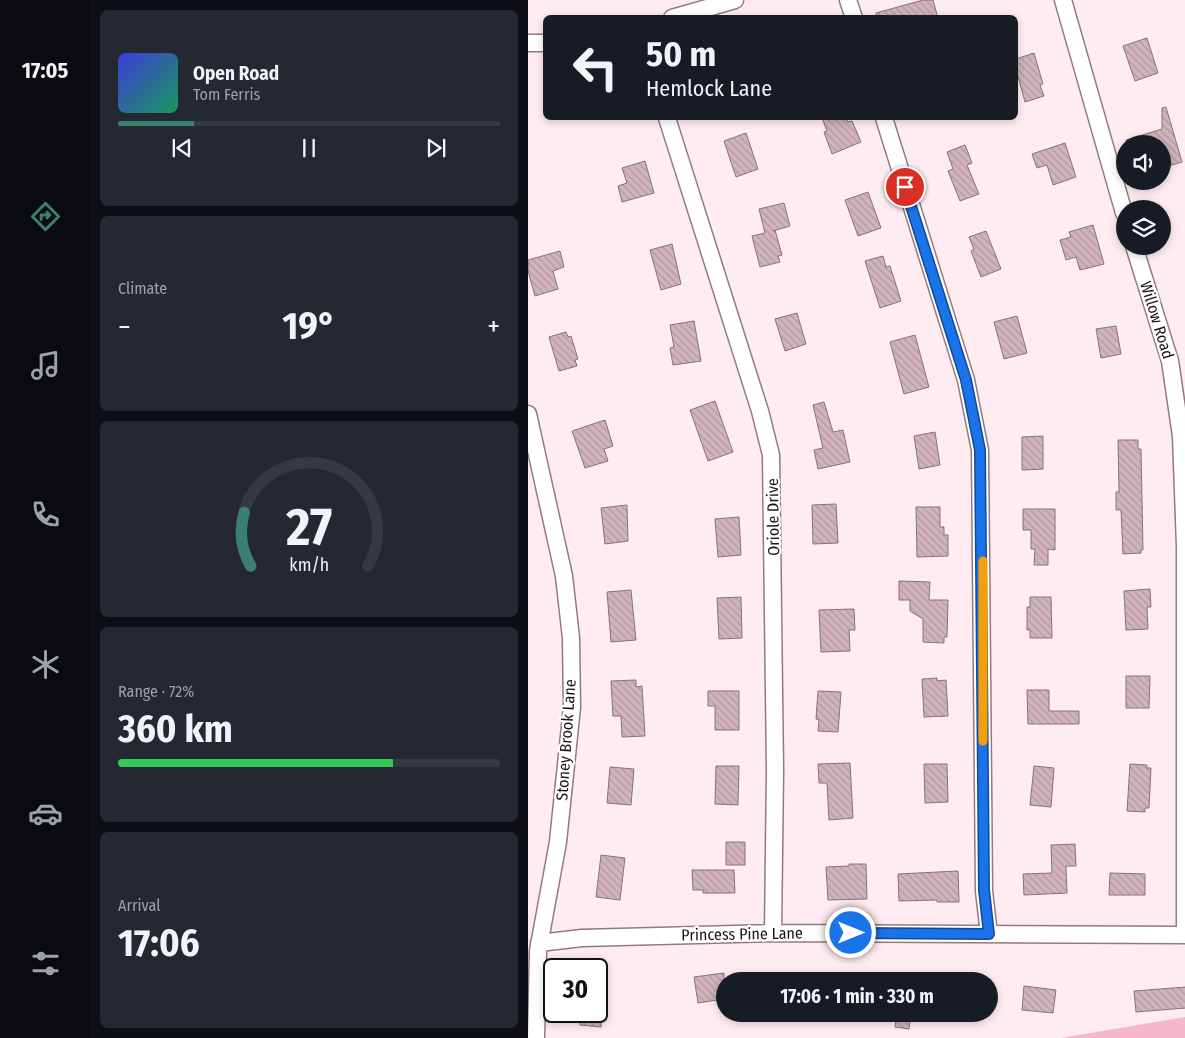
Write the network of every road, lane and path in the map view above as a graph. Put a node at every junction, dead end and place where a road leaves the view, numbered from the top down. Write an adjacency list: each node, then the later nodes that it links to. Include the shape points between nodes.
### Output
1 (734, 0): 4 (street)
2 (848, 0): 5 (street)
3 (1063, 0): 10 (street)
4 (682, 15)
5 (853, 15)
6 (528, 43): 7 (street)
7 (543, 43)
8 (668, 120): 13 (street, Oriole Drive, via 760,411 770,455 775,770)
9 (885, 120): 14 (street, via 966,380 980,450 984,890)
10 (1120, 200)
11 (1137, 255): 15 (street, Willow Road, via 1170,362 1181,436 1185,548)
12 (528, 414): 16 (street, Stoney Brook Lane, via 564,576 571,638 572,707 558,842)
13 (773, 933): 14 (street, Princess Pine Lane); 16 (street, Princess Pine Lane, via 582,938)
14 (989, 934): 15 (street, Princess Pine Lane)
15 (1185, 935)
16 (539, 943): 17 (street, Stoney Brook Lane)
17 (536, 1038)

